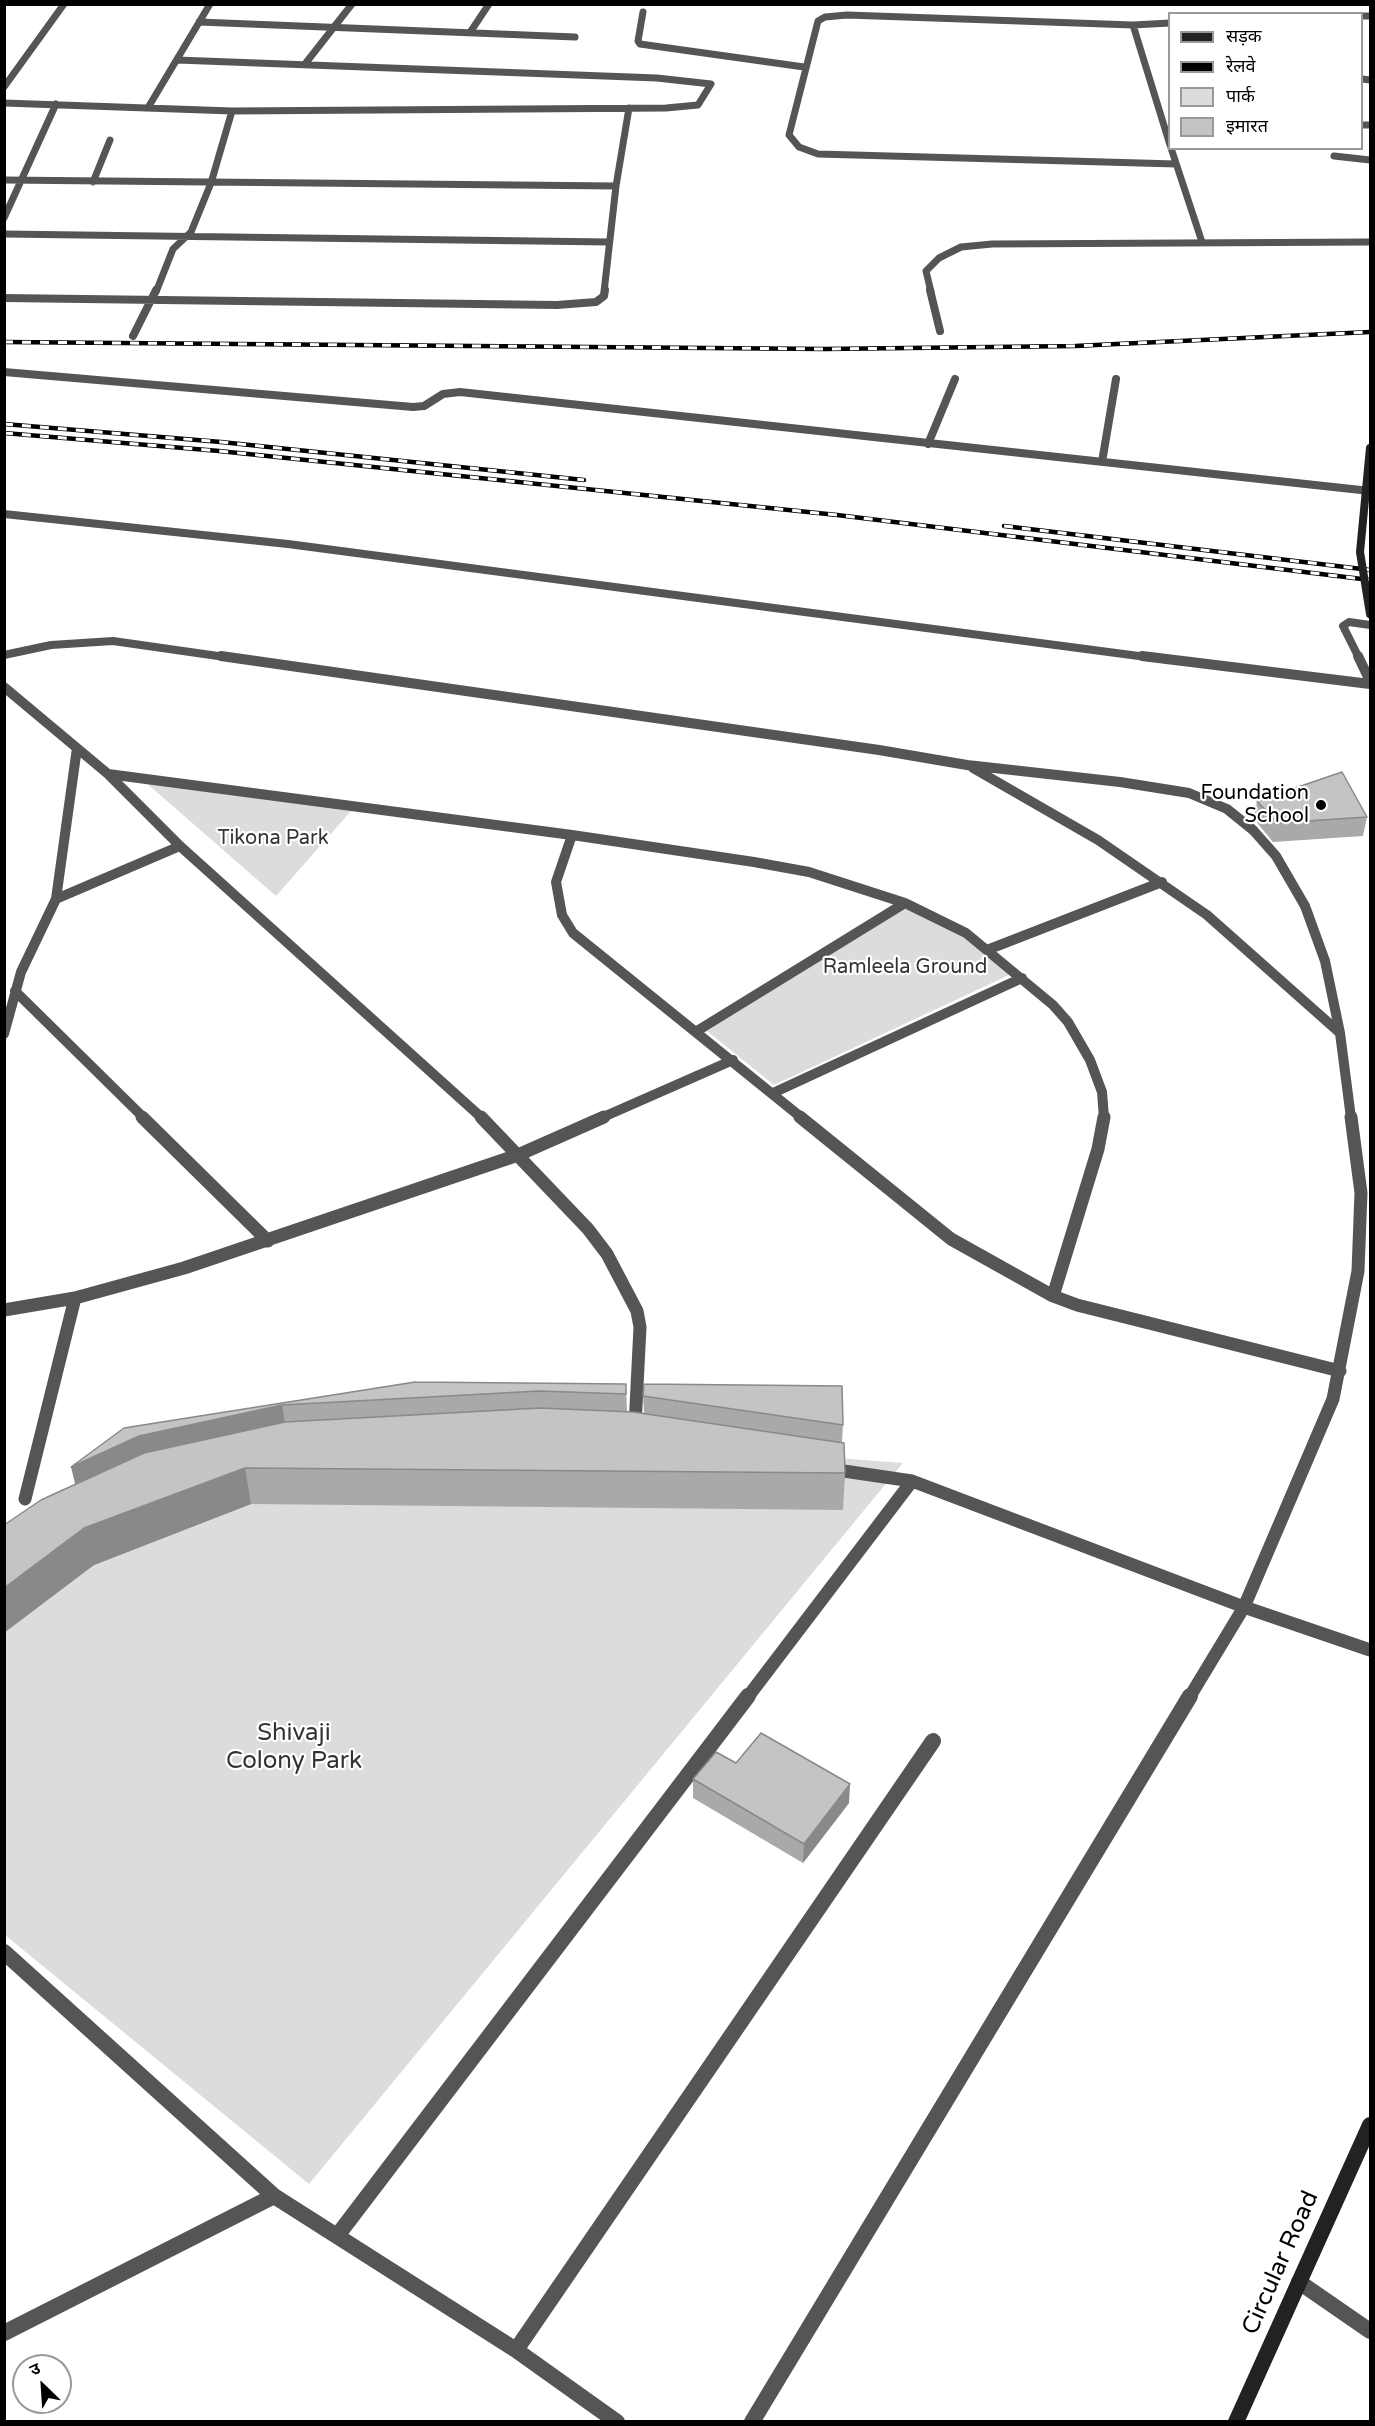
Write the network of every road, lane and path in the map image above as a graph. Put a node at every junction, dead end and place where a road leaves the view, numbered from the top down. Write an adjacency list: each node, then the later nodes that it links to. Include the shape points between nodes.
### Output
1 (64, 4): 15 (street)
2 (210, 4): 6 (street)
3 (352, 4): 9 (street)
4 (489, 4): 10 (street)
5 (643, 12): 14 (street, via 640,44)
6 (199, 22): 9 (street); 12 (street)
7 (1168, 23): 8 (street)
8 (1133, 25): 14 (street, via 830,15 818,21); 22 (street)
9 (334, 26): 10 (street); 13 (street)
10 (471, 31): 11 (street)
11 (575, 38)
12 (177, 60): 13 (street); 18 (street)
13 (305, 64): 19 (street, via 639,77 711,84 698,105)
14 (804, 67): 26 (street, via 789,135 794,144 811,152)
15 (4, 87)
16 (4, 103): 17 (street)
17 (56, 104): 18 (street); 28 (street)
18 (149, 106): 20 (street)
19 (629, 108): 20 (street); 31 (street)
20 (232, 111): 30 (street)
21 (110, 140): 29 (street)
22 (1168, 140)
23 (1171, 150): 26 (street)
24 (1334, 156): 25 (street)
25 (1371, 160)
26 (1176, 164): 36 (street)
27 (4, 180): 28 (street)
28 (23, 181): 29 (street); 32 (street)
29 (93, 182): 30 (street)
30 (211, 183): 31 (street); 34 (street, via 191,232)
31 (616, 186): 35 (street)
32 (4, 218)
33 (4, 234): 34 (street)
34 (185, 236): 35 (street); 39 (street, via 173,249)
35 (609, 242): 39 (street, via 604,296 588,303)
36 (1202, 242): 37 (street); 40 (street, via 961,247 939,258 926,271)
37 (1371, 242)
38 (4, 298): 39 (street)
39 (153, 299): 41 (street)
40 (940, 331)
41 (133, 336)
42 (4, 372): 45 (street, via 413,407 424,406 443,393 460,392)
43 (955, 379): 45 (street)
44 (1116, 379): 47 (street)
45 (928, 444): 47 (street)
46 (1371, 448): 50 (main road, bridge, via 1360,552)
47 (1102, 462): 48 (street, via 1273,478)
48 (1371, 492)
49 (4, 514): 53 (street, via 288,544 1276,674)
50 (1371, 614)
51 (1371, 625): 53 (street, via 1349,622 1343,626)
52 (4, 655): 56 (street, via 51,645 113,641)
53 (1371, 682)
54 (4, 687): 55 (street)
55 (77, 748): 57 (street); 61 (street)
56 (968, 765): 60 (street); 67 (street, via 1180,792 1210,800 1241,819 1276,856 1305,906 1325,961)
57 (108, 774): 58 (street); 59 (street)
58 (572, 835): 62 (street, via 809,872); 66 (street, via 556,882 562,915 573,933)
59 (180, 846): 61 (street); 71 (street, via 474,1110)
60 (1162, 882): 63 (street); 67 (street, via 1238,940)
61 (56, 899): 65 (street, via 27,956)
62 (905, 903): 63 (street, via 966,933); 66 (street)
63 (987, 950): 64 (street)
64 (1022, 978): 70 (street); 73 (street, via 1068,1022 1090,1060 1102,1092 1104,1117 1098,1149)
65 (15, 991): 68 (street); 72 (street)
66 (697, 1031): 69 (street)
67 (1340, 1033): 76 (street, via 1360,1193 1358,1271)
68 (4, 1034)
69 (732, 1060): 70 (street); 71 (street)
70 (773, 1093): 73 (street, via 951,1239)
71 (518, 1155): 72 (street); 77 (street, via 588,1229 632,1298 640,1327)
72 (268, 1241): 74 (street)
73 (1053, 1296): 76 (street)
74 (75, 1298): 75 (street); 80 (street)
75 (4, 1310)
76 (1340, 1371): 81 (street, via 1333,1400)
77 (634, 1440)
78 (819, 1467): 79 (street)
79 (912, 1481): 81 (street); 87 (street)
80 (25, 1499)
81 (1244, 1607): 82 (street); 93 (street)
82 (1371, 1650)
83 (933, 1742): 91 (street)
84 (4, 1952): 86 (street)
85 (1371, 2125): 88 (main road, Circular Road)
86 (274, 2196): 87 (street); 90 (street)
87 (337, 2235): 91 (street)
88 (1299, 2282): 89 (street); 94 (main road, Circular Road)
89 (1371, 2331)
90 (4, 2333)
91 (516, 2350): 92 (street)
92 (617, 2421)
93 (752, 2421)
94 (1236, 2421)

